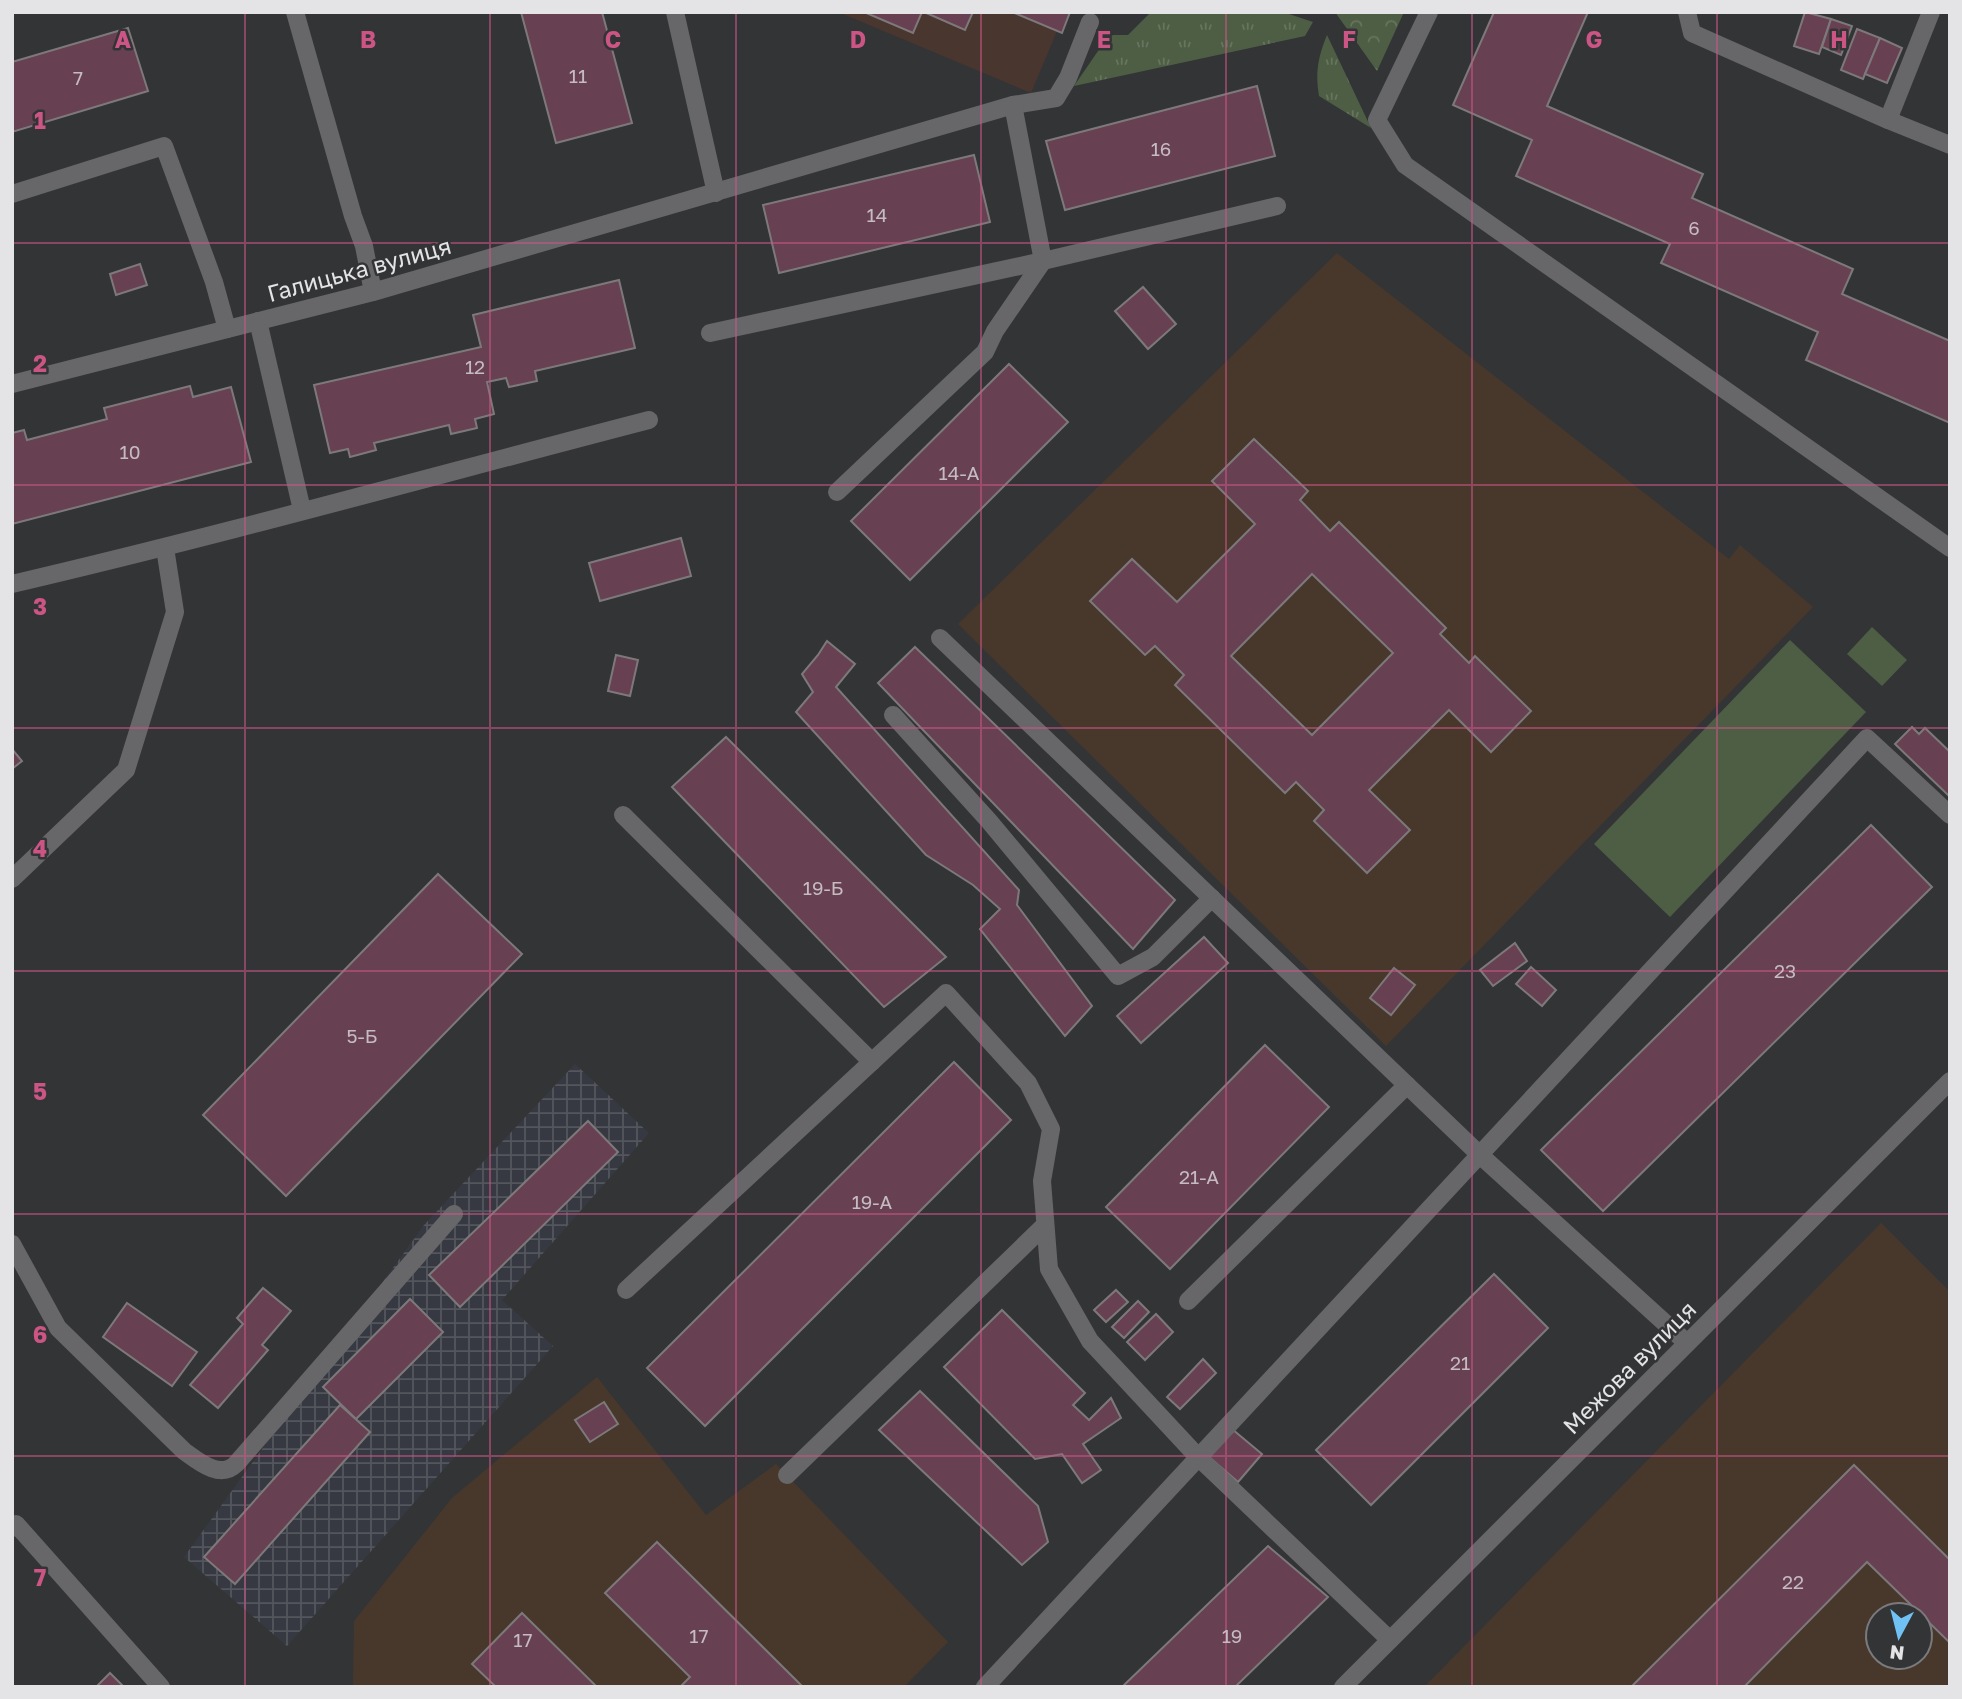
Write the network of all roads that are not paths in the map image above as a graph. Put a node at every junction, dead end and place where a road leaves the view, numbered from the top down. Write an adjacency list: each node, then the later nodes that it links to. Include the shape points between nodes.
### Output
1 (295, 12): 14 (street, via 364,246)
2 (675, 12): 10 (street)
3 (1429, 12): 23 (street, via 1377,120 1405,165)
4 (1687, 12): 8 (street, via 1692,33)
5 (1931, 12): 8 (street)
6 (1090, 22): 7 (street, Галицька вулиця, via 1056,98)
7 (1013, 106): 10 (street, Галицька вулиця); 13 (street)
8 (1888, 120): 9 (street)
9 (1950, 145)
10 (716, 193): 14 (street, Галицька вулиця)
11 (12, 194): 16 (street, via 163,146)
12 (1277, 205): 13 (street)
13 (1043, 261): 17 (street); 20 (street, via 985,352)
14 (373, 292): 15 (street, Галицька вулиця)
15 (258, 321): 16 (street, Галицька вулиця); 21 (street)
16 (227, 329): 18 (street, Галицька вулиця)
17 (710, 333)
18 (12, 384)
19 (649, 420): 21 (street)
20 (837, 492)
21 (302, 510): 22 (street)
22 (165, 548): 24 (street); 29 (street, via 175,612 126,770)
23 (1950, 548)
24 (12, 584)
25 (940, 638): 30 (street)
26 (893, 715): 30 (street, via 1118,976 1153,957)
27 (1950, 814): 34 (street, via 1867,738)
28 (622, 815): 31 (street)
29 (12, 879)
30 (1212, 898): 33 (street)
31 (872, 1062): 36 (street, via 946,993 1028,1083 1051,1129 1042,1181); 38 (street)
32 (1950, 1081): 40 (street, Межова вулиця)
33 (1407, 1084): 34 (street); 39 (street)
34 (1480, 1155): 40 (street); 41 (street)
35 (454, 1214): 37 (street, via 236,1464 223,1471 205,1466 184,1451 58,1328)
36 (1045, 1225): 41 (street, via 1049,1269 1090,1341); 42 (street)
37 (12, 1244)
38 (626, 1290)
39 (1188, 1301)
40 (1687, 1343): 44 (street, Межова вулиця)
41 (1198, 1457): 44 (street); 46 (street)
42 (787, 1475)
43 (12, 1528): 45 (street, via 16,1524)
44 (1390, 1640): 47 (street, Межова вулиця)
45 (161, 1687)
46 (985, 1687)
47 (1343, 1687)

